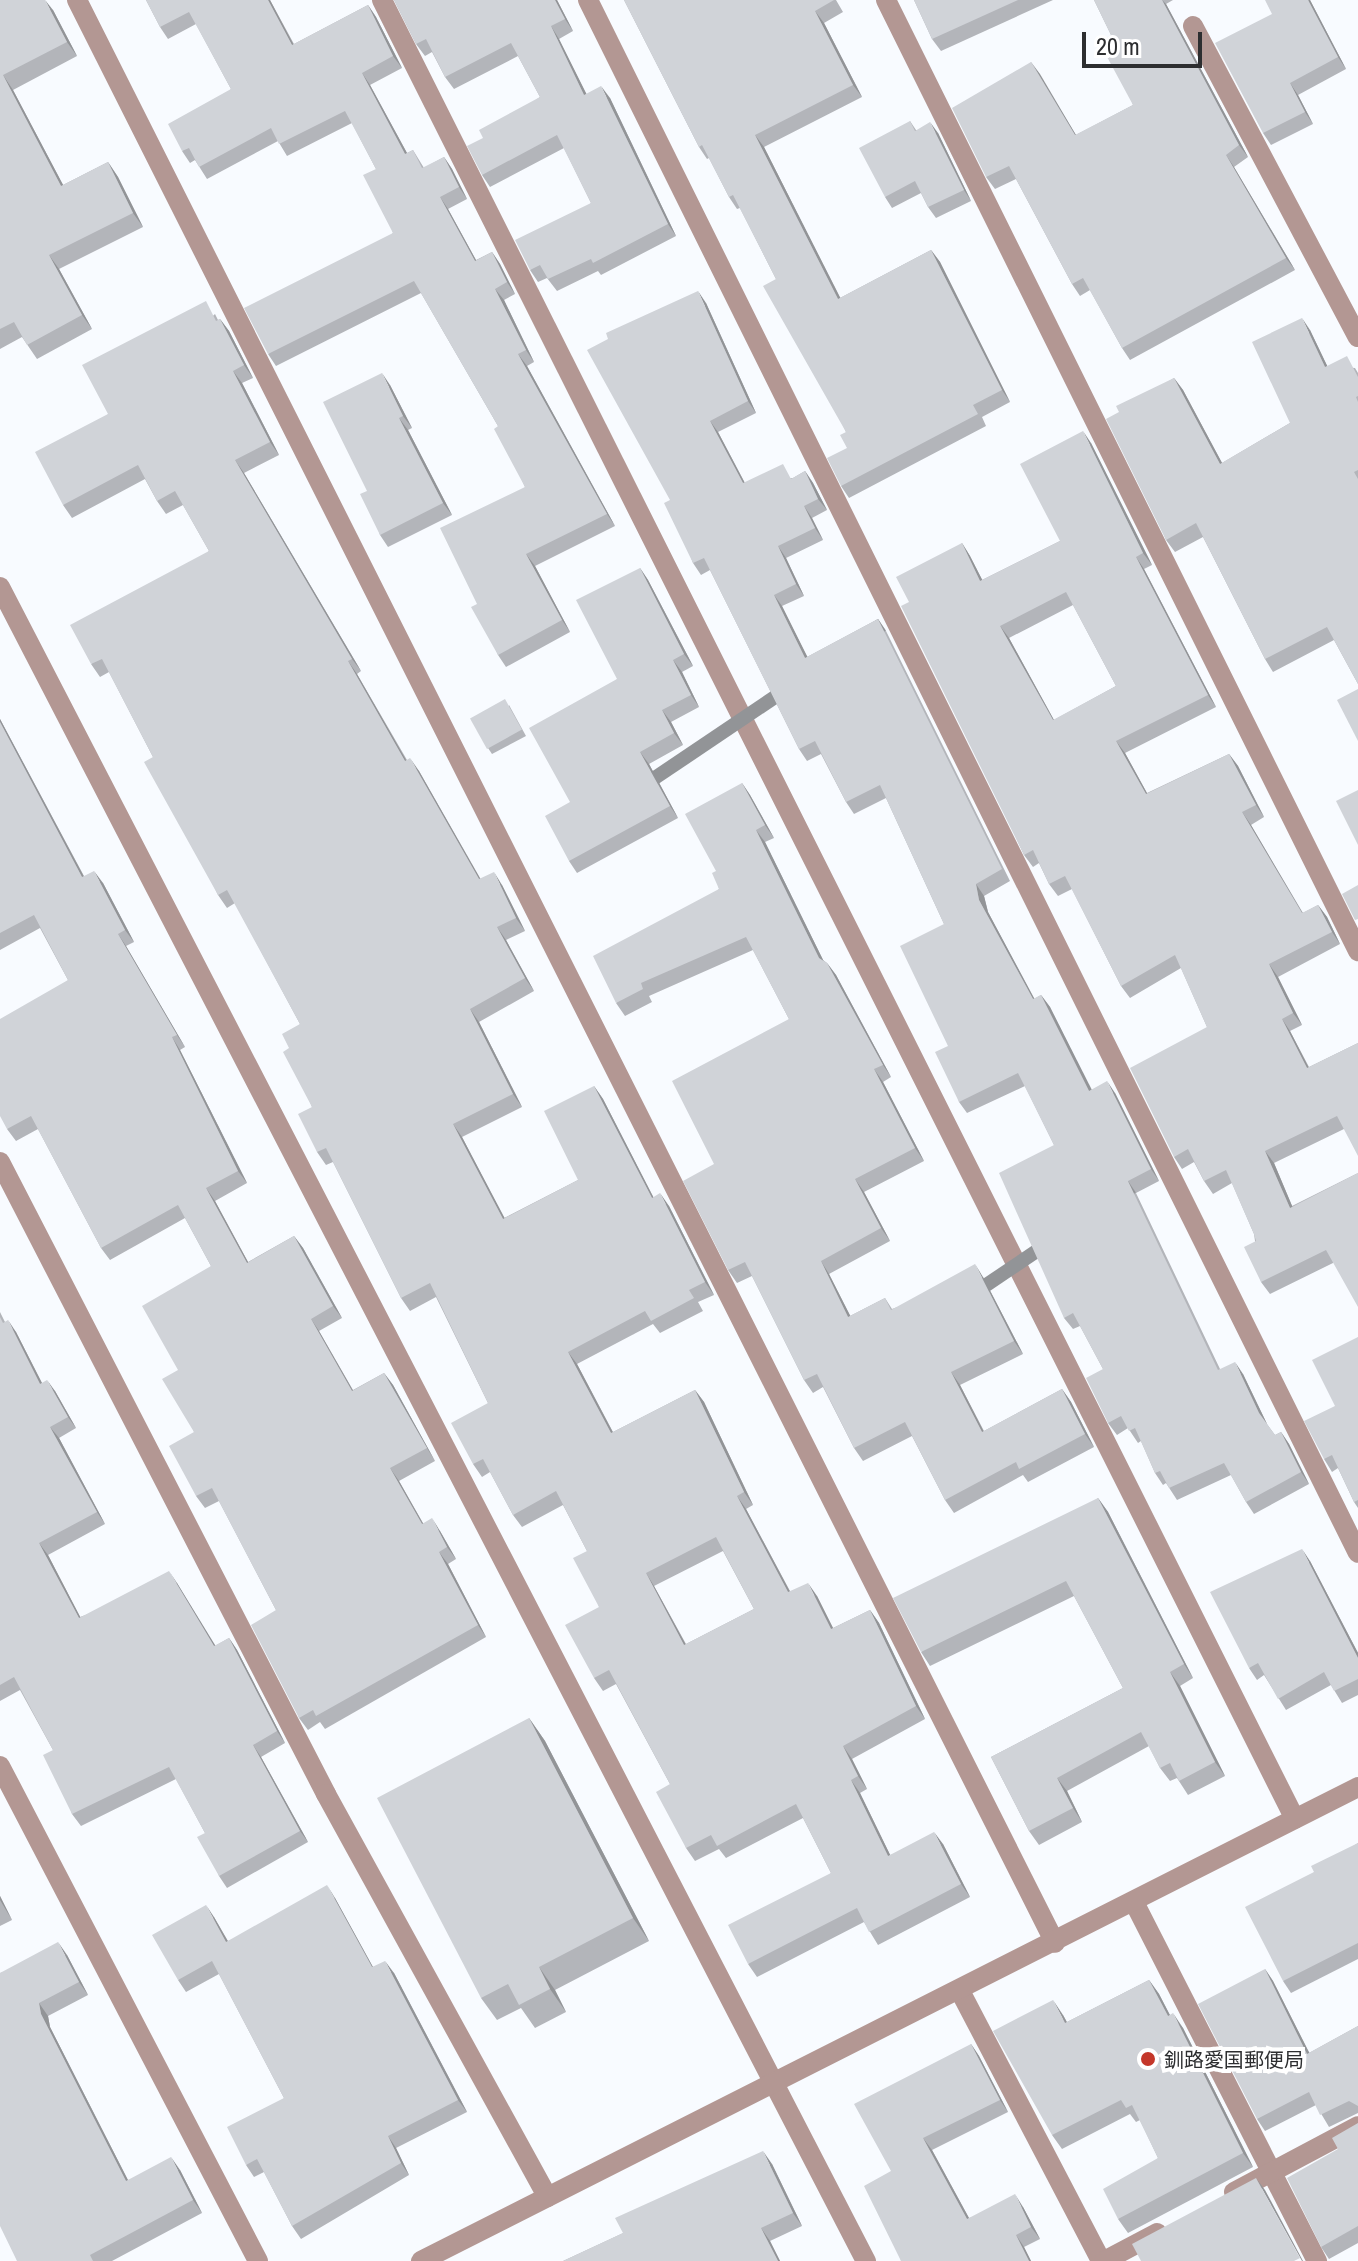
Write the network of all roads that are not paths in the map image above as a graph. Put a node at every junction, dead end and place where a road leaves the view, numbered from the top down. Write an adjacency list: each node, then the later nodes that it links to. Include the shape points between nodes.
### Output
1 (77, 0): 15 (street)
2 (382, 0): 13 (street)
3 (588, 0): 10 (street)
4 (886, 0): 8 (street)
5 (1193, 26): 6 (street)
6 (1358, 337)
7 (0, 587): 17 (street)
8 (1358, 951)
9 (0, 1162): 20 (street, via 326,1794)
10 (1358, 1553)
11 (0, 1766): 23 (street)
12 (1358, 1787): 13 (street)
13 (1295, 1819): 14 (street)
14 (1135, 1904): 15 (street); 19 (street)
15 (1055, 1943): 16 (street)
16 (960, 1991): 17 (street); 26 (street)
17 (777, 2081): 20 (street); 25 (street)
18 (1358, 2126): 19 (street)
19 (1272, 2172): 21 (street); 27 (street)
20 (548, 2197): 24 (street)
21 (1216, 2201)
22 (1174, 2224): 26 (street)
23 (258, 2261)
24 (421, 2261)
25 (866, 2261)
26 (1102, 2261)
27 (1317, 2261)

